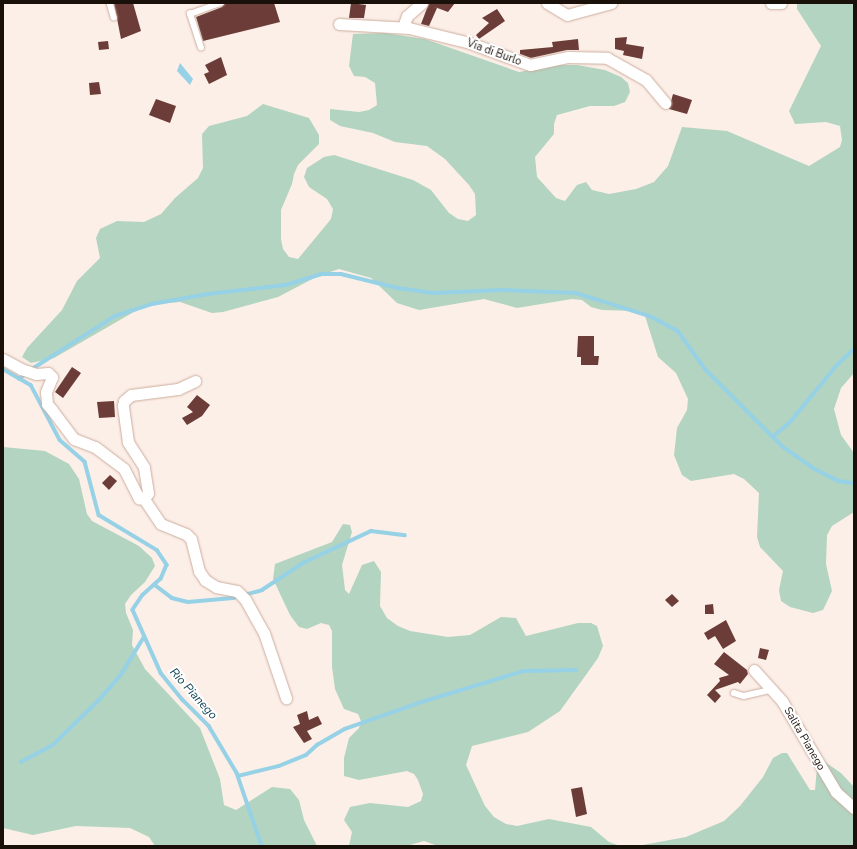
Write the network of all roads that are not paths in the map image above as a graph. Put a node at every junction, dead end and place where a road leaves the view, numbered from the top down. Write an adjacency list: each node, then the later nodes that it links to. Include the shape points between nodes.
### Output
1 (110, 3): 8 (lane)
2 (221, 3): 11 (lane, via 190,14)
3 (422, 3): 10 (street, via 408,16)
4 (547, 3): 5 (street, via 567,15)
5 (612, 3)
6 (771, 3): 7 (street)
7 (781, 3)
8 (114, 17)
9 (339, 24): 10 (street, Via di Burlo)
10 (403, 27): 12 (street, Via di Burlo, via 470,43 530,65 568,57 607,58 646,80)
11 (201, 48)
12 (665, 104)
13 (3, 359): 15 (street, via 34,373 48,373 52,377 46,392 47,404 74,439 95,447 115,461 129,477 139,498)
14 (195, 381): 15 (street, via 178,389 131,395 124,401 128,442 144,467 148,493)
15 (144, 499): 19 (street, via 161,524 186,534 191,539 199,571 205,580 216,587 236,592 245,599 264,633)
16 (754, 670): 17 (street, Salita Pianego)
17 (771, 690): 18 (lane, via 744,696); 20 (street, Salita Pianego, via 785,706 836,792)
18 (734, 693)
19 (286, 698)
20 (854, 808)

